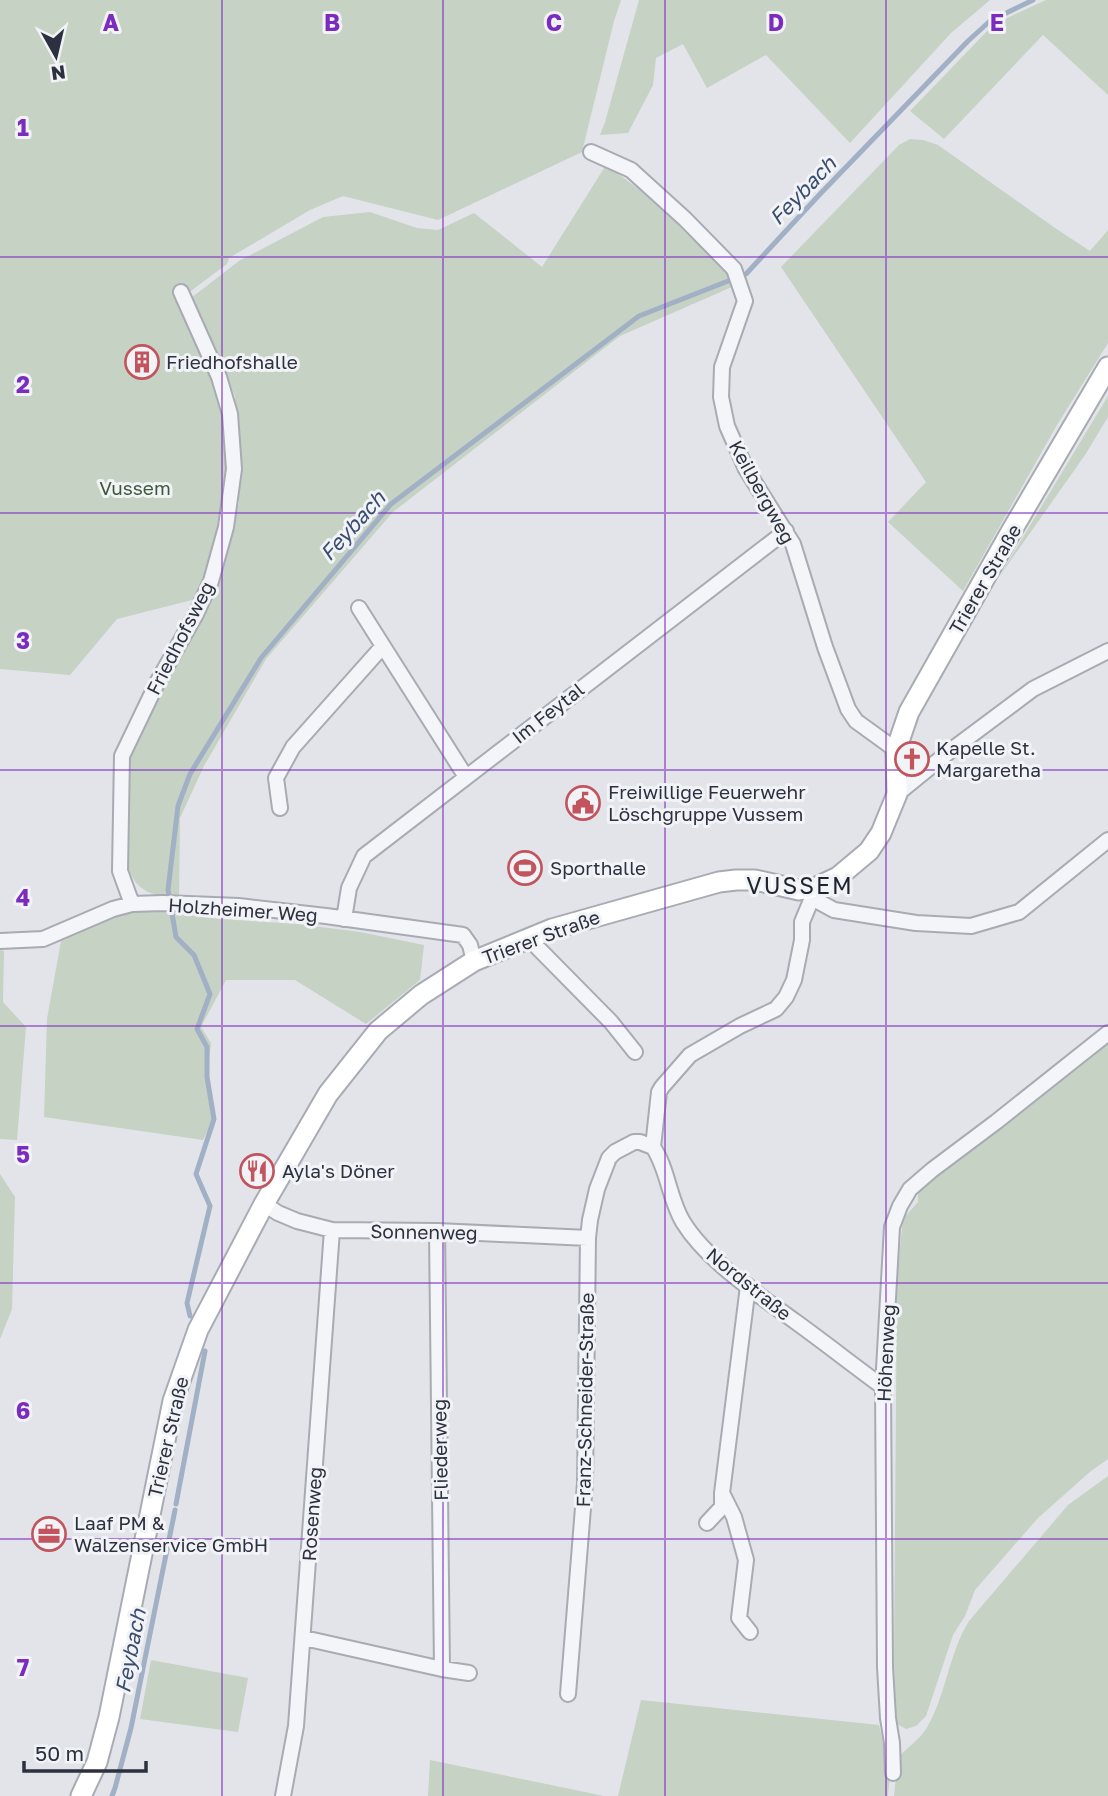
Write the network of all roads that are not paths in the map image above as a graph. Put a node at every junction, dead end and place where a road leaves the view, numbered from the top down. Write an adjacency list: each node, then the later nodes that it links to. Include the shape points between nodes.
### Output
1 (591, 152): 4 (street, Keilbergweg, via 631,170 734,269 745,301 722,367 721,399 746,469)
2 (181, 292): 14 (street, Friedhofsweg, via 219,377 230,414 234,469 226,527 211,581 122,756 120,871)
3 (1108, 368): 8 (main road, Trierer Straße, via 918,695)
4 (786, 531): 8 (street, Keilbergweg, via 848,709 856,721); 9 (street, Im Feytal)
5 (359, 608): 6 (street)
6 (383, 646): 9 (street); 11 (street, via 293,747 276,778)
7 (1108, 652): 10 (street, via 1033,689)
8 (896, 750): 10 (main road, Trierer Straße)
9 (466, 777): 15 (street, Im Feytal, via 364,856 349,888)
10 (897, 794): 13 (main road, Trierer Straße, via 869,851)
11 (280, 808)
12 (1108, 840): 13 (street, via 1019,912 971,926 834,910)
13 (812, 892): 16 (main road, Trierer Straße, via 755,880 719,882); 21 (street, Nordstraße, via 802,922 794,980 786,997 776,1009 690,1055 659,1093)
14 (132, 904): 15 (street, Holzheimer Weg, via 239,906); 17 (street, Holzheimer Weg, via 43,939)
15 (344, 919): 18 (street, Holzheimer Weg, via 463,935)
16 (533, 936): 18 (main road, Trierer Straße); 20 (street, via 537,947 611,1021)
17 (0, 941)
18 (474, 961): 22 (main road, Trierer Straße, via 421,995 378,1031 328,1094)
19 (1108, 1033): 27 (street, Höhenweg, via 910,1189 892,1227)
20 (635, 1052)
21 (653, 1147): 25 (street, Franz-Schneider-Straße, via 634,1142 609,1158 597,1189); 26 (street, Nordstraße, via 683,1221 704,1250)
22 (264, 1204): 23 (street, Sonnenweg, via 297,1221); 36 (main road, Trierer Straße, via 198,1330 173,1401 109,1717 97,1762)
23 (332, 1230): 24 (street, Sonnenweg); 31 (street, Rosenweg)
24 (437, 1231): 25 (street, Sonnenweg); 32 (street, Fliederweg)
25 (588, 1238): 34 (street, Franz-Schneider-Straße, via 585,1483)
26 (747, 1286): 27 (street, Nordstraße); 28 (street)
27 (883, 1387): 35 (street, Höhenweg, via 885,1667)
28 (722, 1493): 29 (street, via 722,1507); 30 (street, via 746,1560 739,1618)
29 (707, 1523)
30 (750, 1632)
31 (304, 1638): 32 (street); 37 (street, Rosenweg, via 296,1726)
32 (442, 1669): 33 (street)
33 (469, 1673)
34 (568, 1694)
35 (893, 1773)
36 (81, 1796)
37 (283, 1796)

